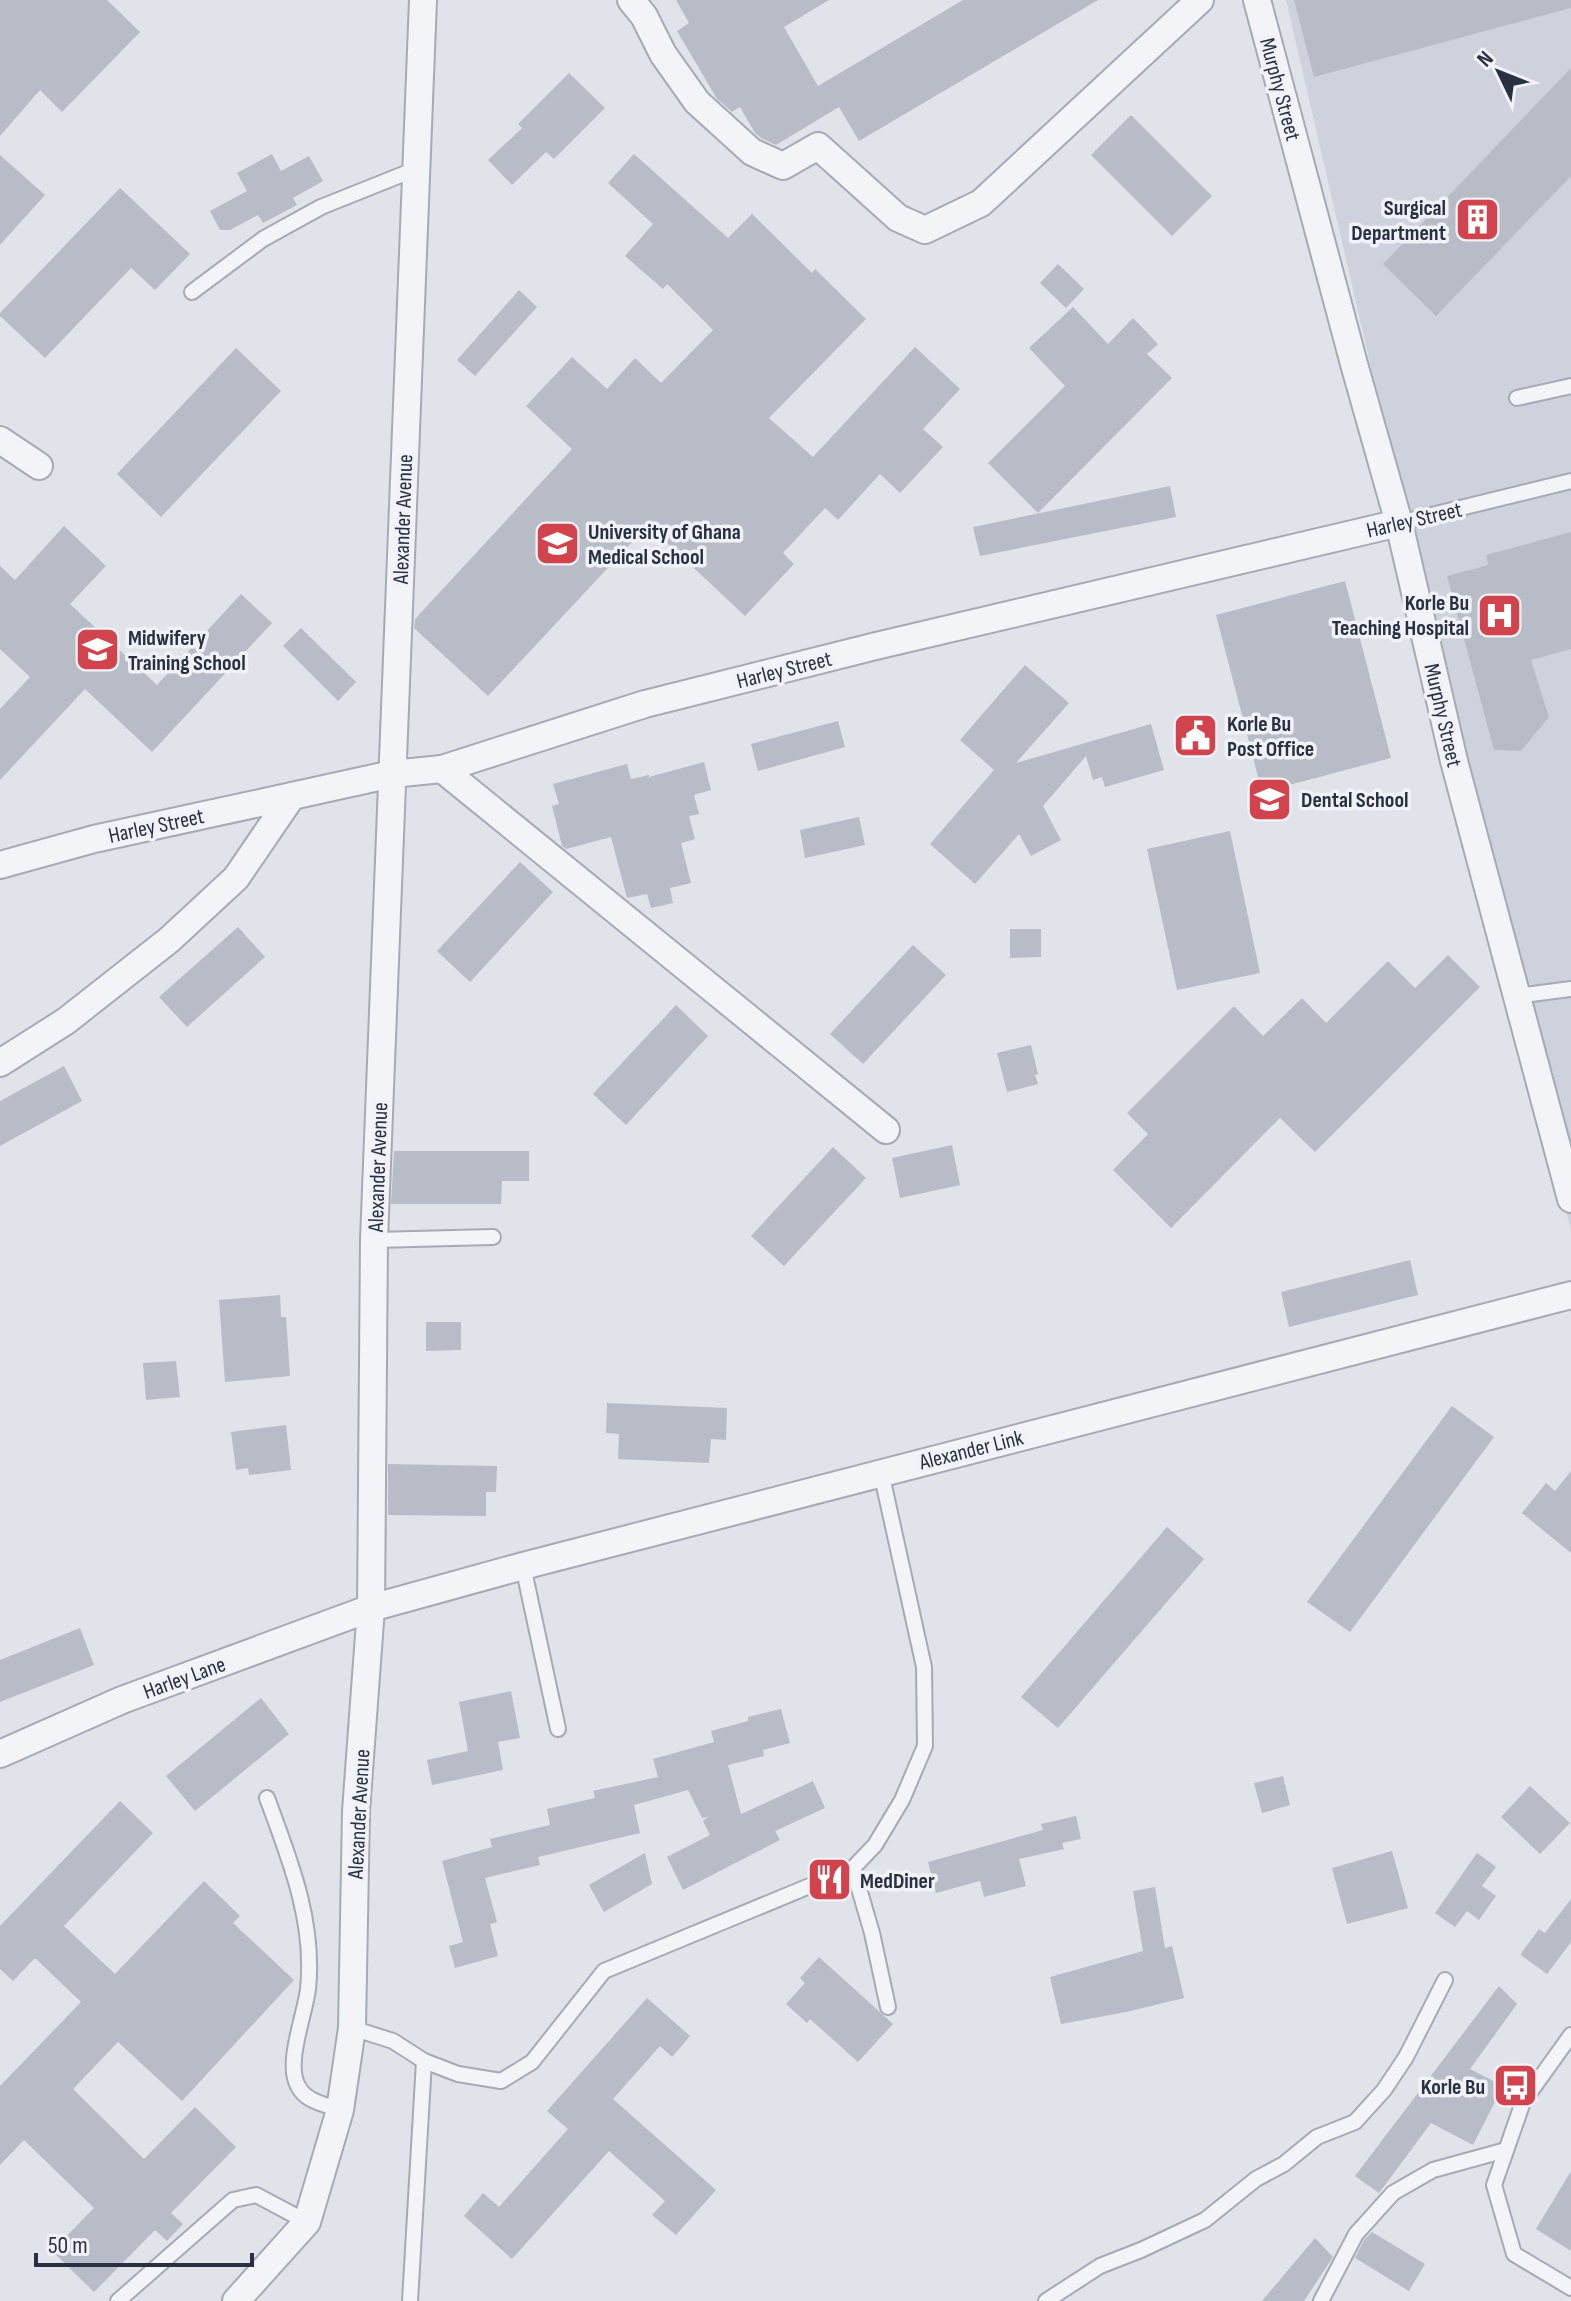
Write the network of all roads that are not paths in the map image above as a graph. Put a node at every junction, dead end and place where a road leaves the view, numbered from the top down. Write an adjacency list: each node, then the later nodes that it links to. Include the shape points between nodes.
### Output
1 (423, 0): 5 (street, Alexander Avenue)
2 (631, 0): 3 (street, via 697,102 752,152 783,166 818,146 898,218 925,230 981,203)
3 (1200, 0)
4 (1257, 0): 12 (street, Murphy Street)
5 (416, 169): 6 (lane, via 321,207 263,239); 14 (street, Alexander Avenue)
6 (192, 292)
7 (1571, 386): 8 (lane)
8 (1517, 398)
9 (0, 440): 10 (street)
10 (39, 466)
11 (1571, 481): 12 (lane, Harley Street)
12 (1399, 523): 13 (street, Harley Street, via 645,704); 18 (street, Murphy Street)
13 (442, 769): 14 (street, Harley Street); 20 (street)
14 (392, 774): 15 (street, Harley Street); 23 (street, Alexander Avenue)
15 (292, 796): 16 (street, Harley Street); 19 (street, via 236,878 169,940 66,1021)
16 (0, 865)
17 (1571, 989): 18 (lane)
18 (1516, 996): 21 (street, Murphy Street)
19 (0, 1063)
20 (886, 1130)
21 (1571, 1199)
22 (493, 1237): 23 (lane)
23 (374, 1240): 27 (street, Alexander Avenue)
24 (1571, 1295): 25 (street, Alexander Link)
25 (881, 1472): 26 (street, Alexander Link); 31 (lane, via 924,1667 925,1746 875,1845)
26 (523, 1566): 27 (street, Alexander Link); 28 (lane)
27 (371, 1608): 29 (street, Harley Lane, via 122,1700); 34 (street, Alexander Avenue, via 356,1811)
28 (558, 1729)
29 (0, 1754)
30 (267, 1798): 37 (lane, via 307,1921 308,1988 293,2063 297,2085 308,2099)
31 (853, 1868): 33 (lane); 36 (lane, via 604,1971 532,2062 501,2081 458,2074)
32 (1445, 1980): 44 (lane, via 1406,2057 1355,2122 1317,2137 1205,2220 1100,2266)
33 (888, 2007)
34 (352, 2028): 36 (lane, via 393,2041); 37 (street, Alexander Avenue)
35 (1571, 2035): 38 (lane, via 1523,2102)
36 (424, 2061): 43 (lane)
37 (340, 2110): 39 (street, Alexander Avenue)
38 (1506, 2150): 40 (lane, via 1494,2185 1514,2254); 45 (lane, via 1433,2170 1393,2193 1356,2234)
39 (307, 2222): 41 (lane, via 256,2195 233,2200); 42 (street, Alexander Avenue)
40 (1571, 2288)
41 (118, 2301)
42 (236, 2301)
43 (410, 2301)
44 (1046, 2301)
45 (1321, 2301)

